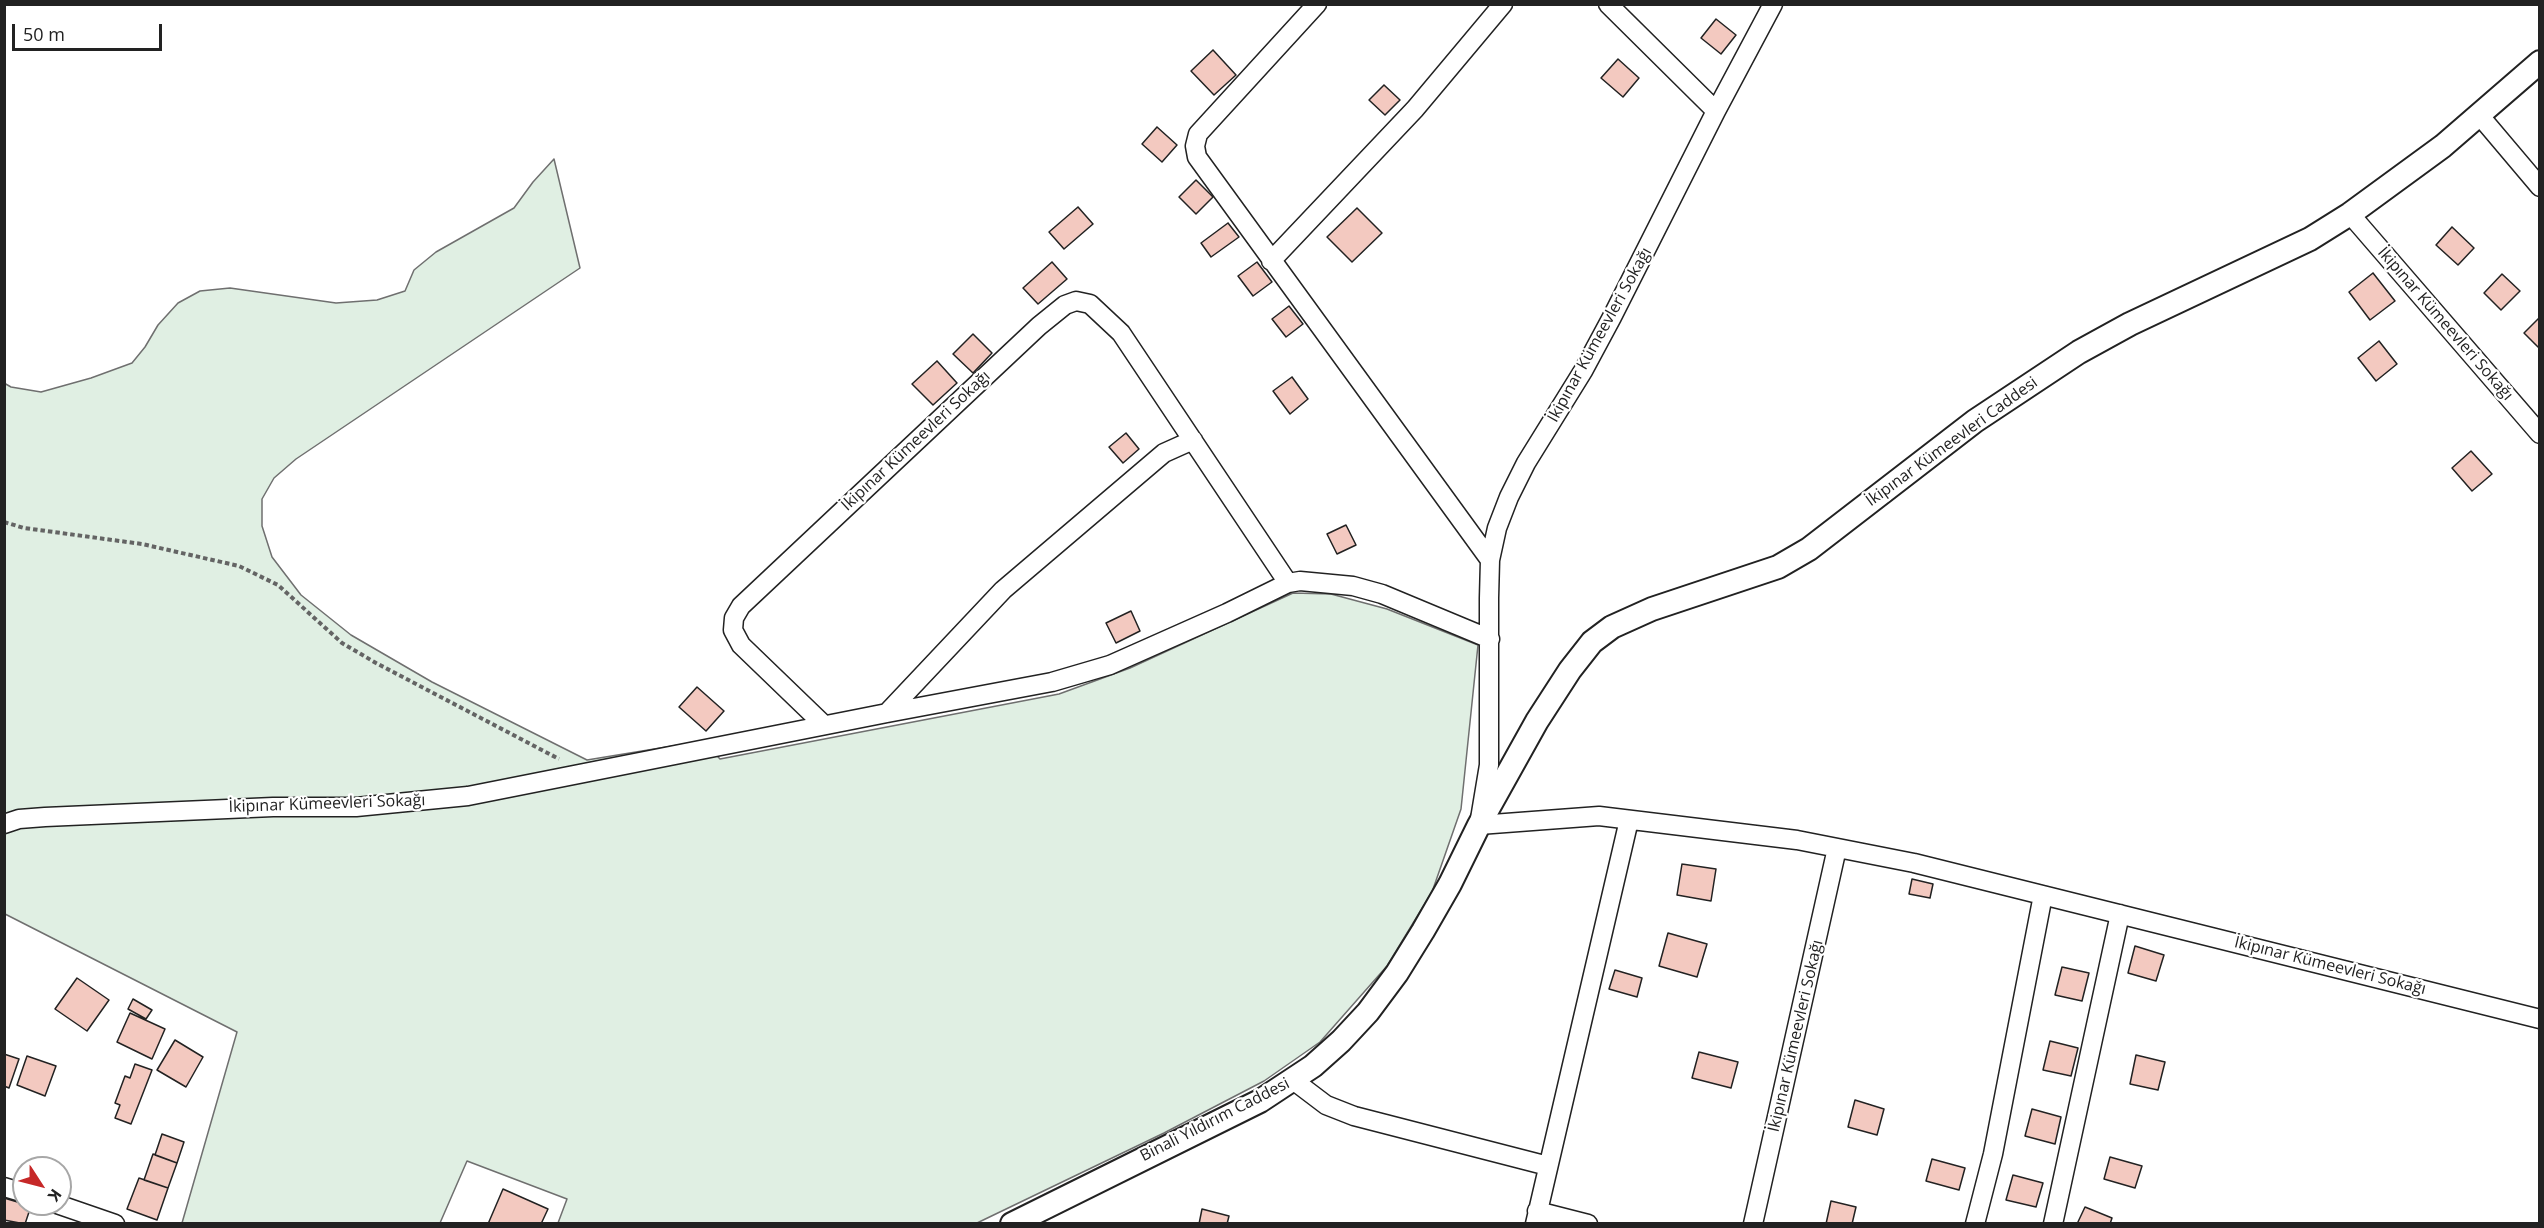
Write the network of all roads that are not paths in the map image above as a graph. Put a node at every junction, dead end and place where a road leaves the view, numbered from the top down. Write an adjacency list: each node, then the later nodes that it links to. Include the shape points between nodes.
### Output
1 (1317, 4): 10 (street, via 1206,124 1195,146 1203,168)
2 (1503, 4): 10 (street, via 1415,109)
3 (1608, 4): 6 (street)
4 (1773, 4): 6 (street, İkipınar Kümeevleri Sokağı)
5 (2540, 62): 7 (street, İkipınar Kümeevleri Caddesi)
6 (1716, 111): 13 (street, İkipınar Kümeevleri Sokağı, via 1583,371 1526,463 1497,528)
7 (2480, 117): 8 (street); 9 (street, İkipınar Kümeevleri Caddesi)
8 (2540, 187)
9 (2350, 214): 11 (street, İkipınar Kümeevleri Sokağı); 20 (street, İkipınar Kümeevleri Caddesi, via 2310,239 2079,352 1983,415 1836,530 1778,567 1652,609 1612,627 1592,642 1570,670)
10 (1271, 261): 13 (street)
11 (2540, 434)
12 (1193, 440): 14 (street, İkipınar Kümeevleri Sokağı); 16 (street, via 1164,453 1003,590); 17 (street, İkipınar Kümeevleri Sokağı, via 1121,333 1090,304 1076,301 1065,305 749,598 734,618 733,630 741,645)
13 (1490, 560): 15 (street, İkipınar Kümeevleri Sokağı)
14 (1288, 583): 15 (street, İkipınar Kümeevleri Sokağı, via 1353,586 1382,594); 16 (street, İkipınar Kümeevleri Sokağı, via 1227,614 1084,674)
15 (1490, 639): 20 (street, İkipınar Kümeevleri Sokağı, via 1490,765)
16 (887, 713): 17 (street, İkipınar Kümeevleri Sokağı)
17 (824, 725): 19 (street, İkipınar Kümeevleri Sokağı, via 422,802 45,817)
18 (1629, 820): 20 (street, İkipınar Kümeevleri Sokağı, via 1599,816); 21 (street, İkipınar Kümeevleri Sokağı); 26 (street)
19 (4, 824)
20 (1479, 825): 25 (street, Binali Yıldırım Caddesi, via 1450,884 1397,973 1341,1041)
21 (1837, 848): 22 (street, İkipınar Kümeevleri Sokağı); 32 (street, İkipınar Kümeevleri Sokağı)
22 (2043, 895): 23 (street, İkipınar Kümeevleri Sokağı); 33 (street, via 1993,1154)
23 (2120, 914): 24 (street, İkipınar Kümeevleri Sokağı); 34 (street)
24 (2540, 1019)
25 (1293, 1080): 26 (street, via 1326,1105 1354,1116); 30 (street, Binali Yıldırım Caddesi, via 1242,1110)
26 (1548, 1166): 28 (street)
27 (72, 1209): 29 (street)
28 (1536, 1217): 31 (street)
29 (115, 1224)
30 (1012, 1224)
31 (1588, 1224)
32 (1753, 1224)
33 (1975, 1224)
34 (2053, 1224)

